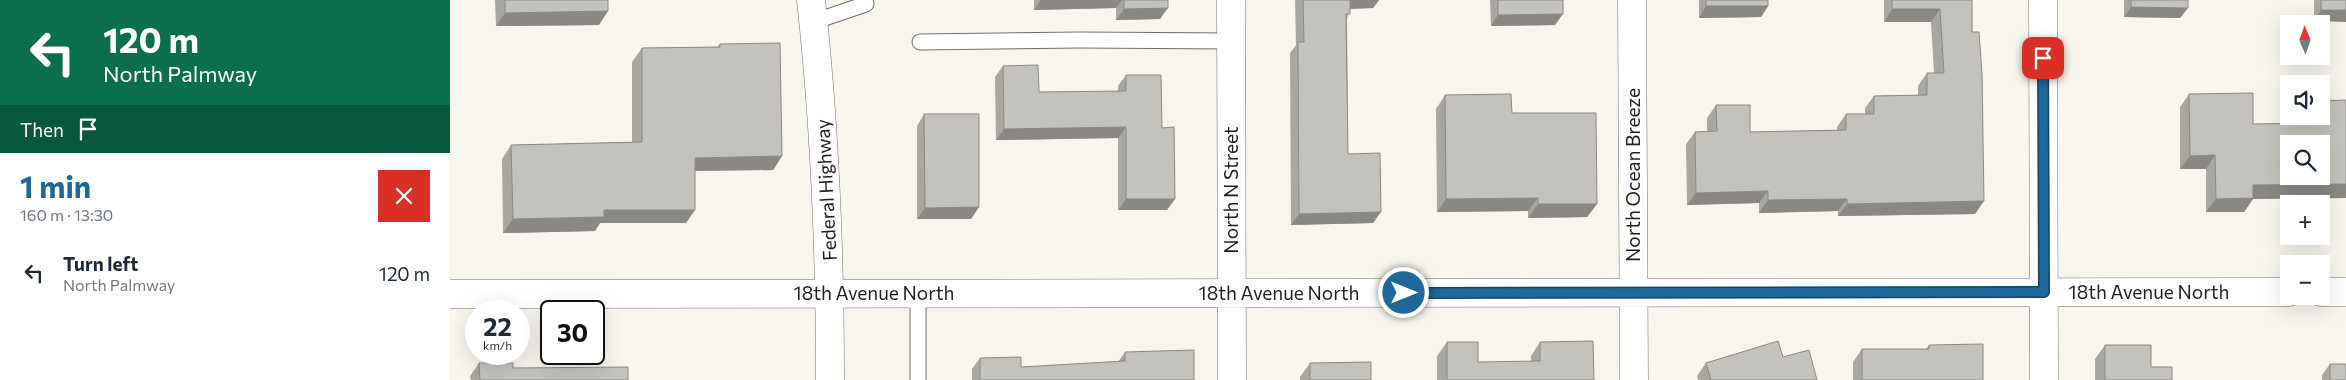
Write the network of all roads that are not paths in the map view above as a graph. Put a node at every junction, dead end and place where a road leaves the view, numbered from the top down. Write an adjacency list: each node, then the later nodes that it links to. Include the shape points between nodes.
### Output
1 (866, 0): 5 (lane, via 866,4)
2 (1231, 0): 7 (street, North N Street)
3 (1632, 0): 8 (street, North Ocean Breeze)
4 (2043, 0): 9 (street)
5 (812, 11): 15 (street, Federal Highway, via 821,90)
6 (920, 42): 7 (lane)
7 (1231, 42): 13 (street, North N Street)
8 (1634, 292): 9 (street, 18th Avenue North); 13 (street, 18th Avenue North); 20 (street, North Ocean Breeze)
9 (2044, 292): 10 (street, 18th Avenue North); 21 (street)
10 (2280, 292)
11 (2330, 292): 12 (street)
12 (2346, 292)
13 (1232, 293): 16 (street, 18th Avenue North); 19 (street, North N Street)
14 (450, 294): 15 (street, 18th Avenue North)
15 (830, 294): 16 (street, 18th Avenue North); 17 (street, Federal Highway)
16 (918, 294): 18 (lane)
17 (830, 380)
18 (918, 380)
19 (1232, 380)
20 (1634, 380)
21 (2044, 380)

